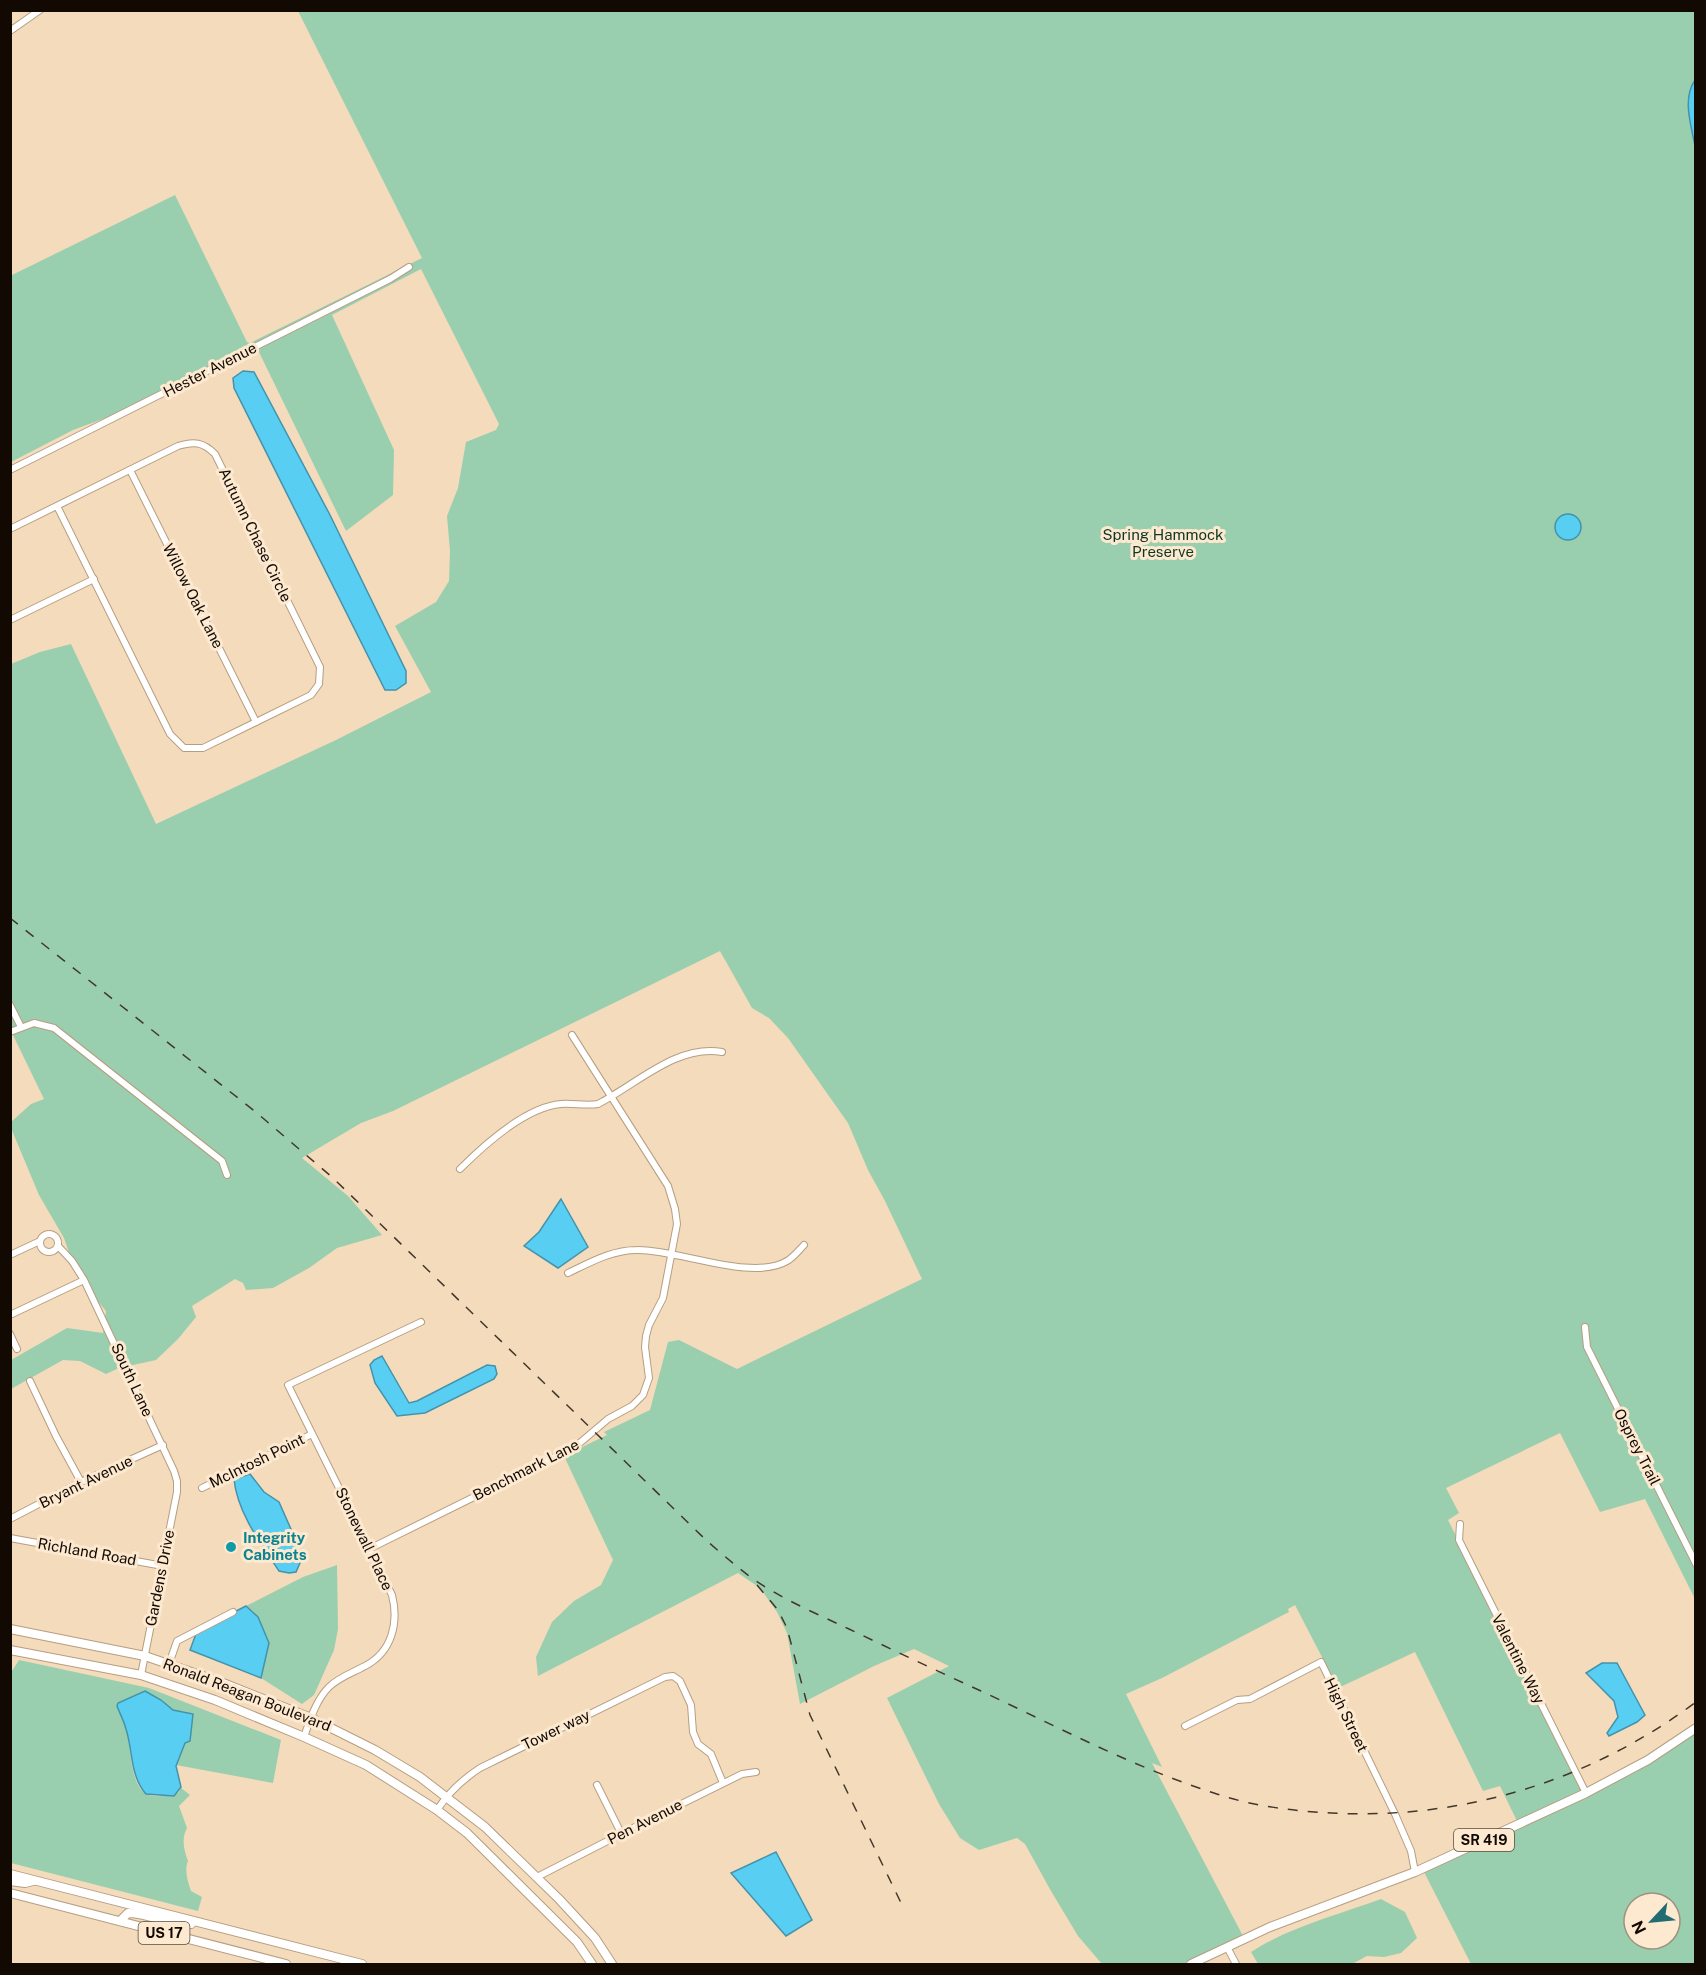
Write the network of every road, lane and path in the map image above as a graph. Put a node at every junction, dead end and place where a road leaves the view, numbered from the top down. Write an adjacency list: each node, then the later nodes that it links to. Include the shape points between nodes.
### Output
1 (40, 10): 2 (street)
2 (10, 32)
3 (409, 267): 4 (street, Hester Avenue)
4 (10, 470)
5 (130, 470): 6 (street, Autumn Chase Circle); 10 (street, Willow Oak Lane); 10 (street, Autumn Chase Circle, via 189,443 208,448 220,465 320,667 319,684 311,694)
6 (57, 506): 7 (street, Autumn Chase Circle); 8 (street)
7 (10, 529)
8 (94, 579): 9 (street); 10 (street, Autumn Chase Circle, via 170,734 184,748 203,748)
9 (10, 620)
10 (256, 722)
11 (10, 1005): 12 (street)
12 (21, 1027): 13 (street); 18 (street, via 34,1023 54,1028 222,1161)
13 (10, 1032)
14 (572, 1035): 16 (street, Benchmark Lane)
15 (722, 1052): 16 (street, via 685,1054)
16 (611, 1097): 17 (street, via 598,1104 561,1104 536,1112 487,1142); 23 (street, Benchmark Lane, via 668,1185 676,1219)
17 (460, 1169)
18 (227, 1175)
19 (40, 1241): 21 (street, via 48,1252); 21 (street, via 45,1234 52,1234); 22 (street)
20 (804, 1245): 23 (street, via 787,1261 763,1267)
21 (58, 1246): 25 (street, South Lane)
22 (10, 1255)
23 (672, 1255): 24 (street, via 639,1250 615,1252); 40 (street, Benchmark Lane, via 663,1298 646,1336 647,1389 637,1402 608,1419 575,1447)
24 (568, 1273)
25 (84, 1280): 26 (street); 33 (street, South Lane)
26 (10, 1315)
27 (421, 1322): 32 (street, Stonewall Place, via 288,1385)
28 (1585, 1327): 41 (street, Osprey Trail, via 1587,1347)
29 (10, 1334): 30 (street)
30 (17, 1349)
31 (30, 1381): 35 (street)
32 (312, 1434): 36 (street, McIntosh Point); 40 (street, Stonewall Place)
33 (163, 1445): 34 (street, South Lane); 35 (street, Bryant Avenue)
34 (177, 1481): 42 (street, Gardens Drive)
35 (81, 1482): 37 (street, Bryant Avenue)
36 (202, 1488)
37 (10, 1519)
38 (1460, 1524): 56 (street, Valentine Way, via 1459,1540)
39 (10, 1538): 42 (street, Richland Road)
40 (369, 1549): 49 (street, Stonewall Place, via 392,1595 395,1622 391,1636 376,1659 328,1688)
41 (1695, 1564)
42 (163, 1566): 46 (street, Gardens Drive)
43 (233, 1612): 47 (street, via 177,1641)
44 (10, 1629): 46 (main road, Ronald Reagan Boulevard)
45 (10, 1650): 48 (main road, Ronald Reagan Boulevard)
46 (145, 1656): 47 (main road, Ronald Reagan Boulevard); 48 (street, Gardens Drive)
47 (169, 1664): 49 (main road, Ronald Reagan Boulevard)
48 (141, 1675): 52 (main road, Ronald Reagan Boulevard)
49 (311, 1718): 52 (street, Stonewall Place); 57 (main road, Ronald Reagan Boulevard, via 375,1750)
50 (1185, 1726): 61 (street, High Street, via 1237,1700 1250,1699 1321,1662 1395,1814 1411,1851)
51 (1695, 1728): 56 (main road, SR 419, via 1648,1760)
52 (304, 1737): 58 (main road, Ronald Reagan Boulevard, via 366,1765)
53 (756, 1772): 54 (street, Pen Avenue)
54 (723, 1783): 57 (street, Tower way, via 711,1754 698,1744 691,1705 680,1681 673,1676 480,1768); 59 (street, Pen Avenue)
55 (597, 1785): 59 (street)
56 (1586, 1793): 61 (main road, SR 419)
57 (446, 1796): 58 (street, Tower way); 63 (main road, Ronald Reagan Boulevard)
58 (437, 1809): 60 (main road, Ronald Reagan Boulevard)
59 (621, 1833): 63 (street, Pen Avenue)
60 (489, 1853): 63 (main road, via 521,1880); 76 (main road, Ronald Reagan Boulevard, via 577,1942)
61 (1415, 1872): 69 (main road, SR 419)
62 (10, 1874): 64 (main road, US 17)
63 (537, 1877): 77 (main road, Ronald Reagan Boulevard, via 595,1938)
64 (36, 1880): 65 (main road); 68 (main road, US 17)
65 (10, 1881)
66 (10, 1893): 67 (main road, US 17)
67 (120, 1921): 68 (main road, via 128,1913 135,1913 184,1924); 70 (main road, US 17)
68 (201, 1923): 71 (main road, US 17)
69 (1227, 1947): 78 (main road, SR 419); 79 (street)
70 (260, 1958): 73 (street); 74 (main road, US 17)
71 (333, 1961): 72 (main road, US 17)
72 (350, 1963): 75 (main road, US 17)
73 (268, 1965)
74 (286, 1965)
75 (362, 1965)
76 (592, 1965)
77 (612, 1965)
78 (1191, 1965)
79 (1236, 1965)

